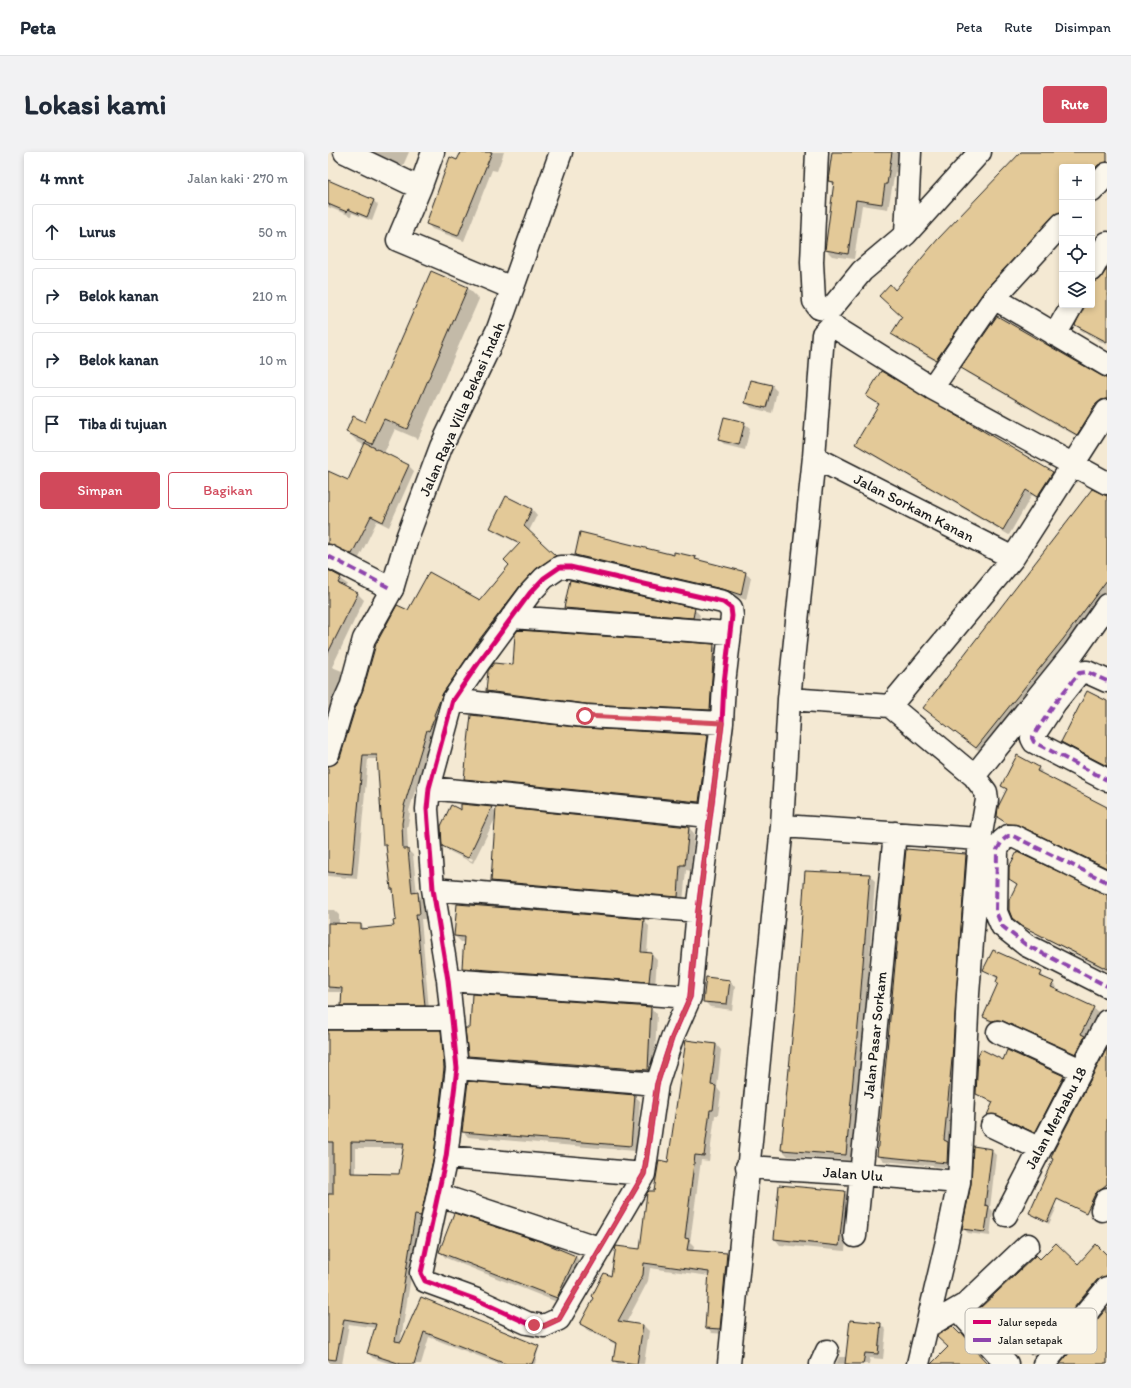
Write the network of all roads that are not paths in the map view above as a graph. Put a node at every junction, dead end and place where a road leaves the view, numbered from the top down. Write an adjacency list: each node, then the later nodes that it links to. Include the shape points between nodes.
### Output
1 (345, 152): 8 (street)
2 (433, 152): 8 (street)
3 (561, 152): 14 (street, Jalan Raya Villa Bekasi Indah)
4 (817, 152): 11 (street, via 812,262 814,301 819,308 830,310 862,272)
5 (910, 152): 11 (street)
6 (978, 153): 11 (street)
7 (1107, 174): 9 (street)
8 (420, 188): 14 (street, via 398,240)
9 (1095, 188)
10 (1059, 227): 15 (street)
11 (906, 234)
12 (1107, 244): 13 (street)
13 (1095, 265)
14 (512, 288): 26 (street, Jalan Raya Villa Bekasi Indah, via 498,329 441,447 407,538)
15 (994, 298): 17 (street); 19 (street)
16 (1070, 308): 17 (street)
17 (1055, 335): 18 (street)
18 (1107, 365)
19 (932, 388): 21 (street, via 836,328 825,330); 22 (street)
20 (1107, 411): 22 (street)
21 (814, 457): 25 (street, Jalan Sorkam Kanan); 31 (street)
22 (1074, 464): 23 (street); 25 (street)
23 (1107, 483)
24 (328, 556): 26 (street)
25 (1013, 558): 33 (street)
26 (392, 589): 35 (street, Jalan Raya Villa Bekasi Indah, via 364,639)
27 (1107, 605): 36 (street, via 1074,652)
28 (512, 617): 29 (street); 29 (street, via 544,578 560,567 570,567 723,602 729,605 732,611); 32 (street)
29 (729, 633): 34 (street)
30 (1107, 681): 37 (street, via 1087,672 1079,673 1032,735 1032,740)
31 (788, 699): 33 (street); 40 (street)
32 (453, 700): 34 (street, via 585,716); 38 (street)
33 (890, 706): 36 (street)
34 (722, 723): 39 (street)
35 (328, 754)
36 (974, 776): 42 (street, via 986,792 987,800)
37 (1107, 780)
38 (429, 788): 39 (street); 44 (street, via 427,809)
39 (710, 816): 45 (street)
40 (782, 826): 41 (street); 59 (street)
41 (895, 833): 42 (street); 61 (street, Jalan Pasar Sorkam)
42 (980, 839): 62 (street, via 968,994)
43 (1107, 882): 47 (street, via 1013,836 1008,836 1002,841 997,850 996,912 1002,926 1026,945)
44 (433, 889): 45 (street); 46 (street)
45 (698, 911): 48 (street)
46 (448, 980): 48 (street); 50 (street)
47 (1107, 986)
48 (690, 997): 55 (street, via 672,1038)
49 (328, 1018): 50 (street)
50 (451, 1018): 53 (street)
51 (1107, 1021): 54 (street, Jalan Merbabu 18)
52 (998, 1032): 54 (street)
53 (457, 1068): 55 (street); 58 (street)
54 (1081, 1070): 57 (street, Jalan Merbabu 18)
55 (657, 1084): 60 (street)
56 (992, 1126): 57 (street)
57 (1040, 1149): 64 (street, Jalan Merbabu 18)
58 (446, 1157): 60 (street); 63 (street)
59 (747, 1168): 61 (street, Jalan Ulu); 75 (street)
60 (644, 1174): 67 (street)
61 (862, 1174): 62 (street, Jalan Ulu); 65 (street, Jalan Pasar Sorkam)
62 (959, 1182): 72 (street)
63 (439, 1195): 67 (street); 67 (street, via 422,1266 425,1281 477,1300 527,1323 544,1326 559,1319)
64 (1006, 1215)
65 (855, 1236)
66 (1028, 1245): 70 (street)
67 (599, 1248)
68 (1107, 1288): 69 (street)
69 (1090, 1308)
70 (958, 1310): 71 (street); 72 (street)
71 (965, 1318)
72 (928, 1326): 76 (street)
73 (998, 1354): 77 (street)
74 (1052, 1354): 78 (street)
75 (729, 1364)
76 (918, 1364)
77 (1007, 1364)
78 (1044, 1364)

